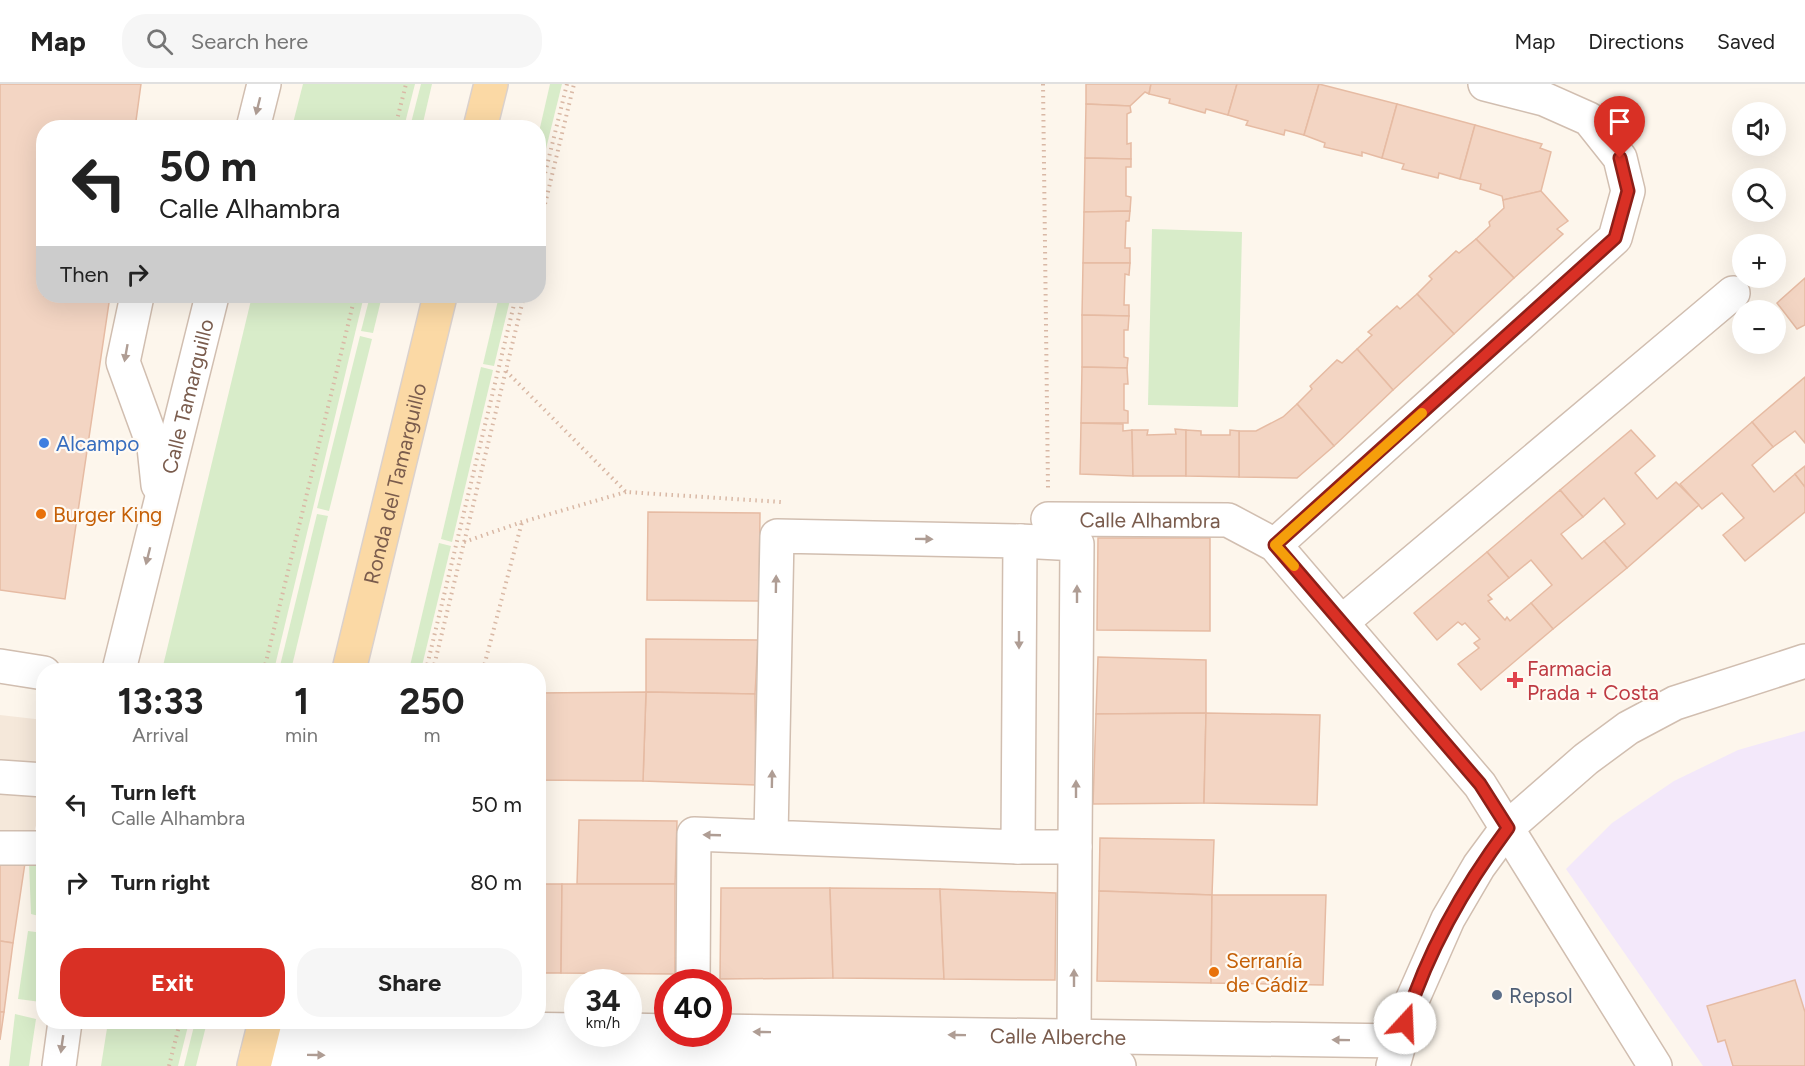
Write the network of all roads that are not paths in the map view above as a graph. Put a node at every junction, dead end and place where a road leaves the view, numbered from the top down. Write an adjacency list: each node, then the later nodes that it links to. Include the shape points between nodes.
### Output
1 (264, 84): 4 (street, one-way to 4)
2 (491, 84): 5 (main road)
3 (1485, 84): 13 (street, via 1544,99 1589,119 1620,158 1628,191 1615,238)
4 (255, 120)
5 (482, 120)
6 (1733, 293): 14 (street)
7 (136, 303): 10 (street, one-way to 10, via 123,362 154,447)
8 (210, 303): 10 (street, Calle Tamarguillo)
9 (438, 303): 17 (main road, Ronda del Tamarguillo)
10 (160, 504): 16 (street, Calle Tamarguillo, one-way to 16)
11 (1048, 519): 13 (street, Calle Alhambra, via 1228,520)
12 (1020, 541): 23 (street, one-way to 12, via 777,536); 24 (street, one-way to 24); 25 (street, one-way to 12, via 1077,544)
13 (1275, 545): 14 (street, Calle Alhambra)
14 (1342, 622): 22 (street, Calle Alhambra, via 1480,784)
15 (1805, 661): 22 (street, via 1675,703 1629,728 1586,759)
16 (121, 663)
17 (352, 663)
18 (0, 666): 19 (street)
19 (36, 672)
20 (0, 777): 21 (street)
21 (36, 779)
22 (1508, 828): 37 (street, via 1479,866 1448,920 1410,1005); 40 (street, Calle Alhambra)
23 (771, 837): 24 (street); 28 (street, one-way to 28, via 694,834)
24 (1018, 847): 25 (street)
25 (1075, 847): 31 (street, one-way to 25)
26 (0, 848): 27 (street)
27 (36, 848)
28 (693, 969)
29 (64, 1029): 38 (street, one-way to 38)
30 (732, 1031): 31 (street, Calle Alberche, one-way to 30)
31 (1074, 1036): 37 (street, Calle Alberche, one-way to 31)
32 (654, 1040): 36 (street, Calle Alberche)
33 (260, 1042): 35 (street, Calle Alberche)
34 (692, 1047): 36 (street, Calle Alberche); 39 (street, Calle Alberche)
35 (565, 1051): 36 (street, Calle Alberche)
36 (637, 1052)
37 (1396, 1053)
38 (59, 1066)
39 (1119, 1066)
40 (1655, 1066)

